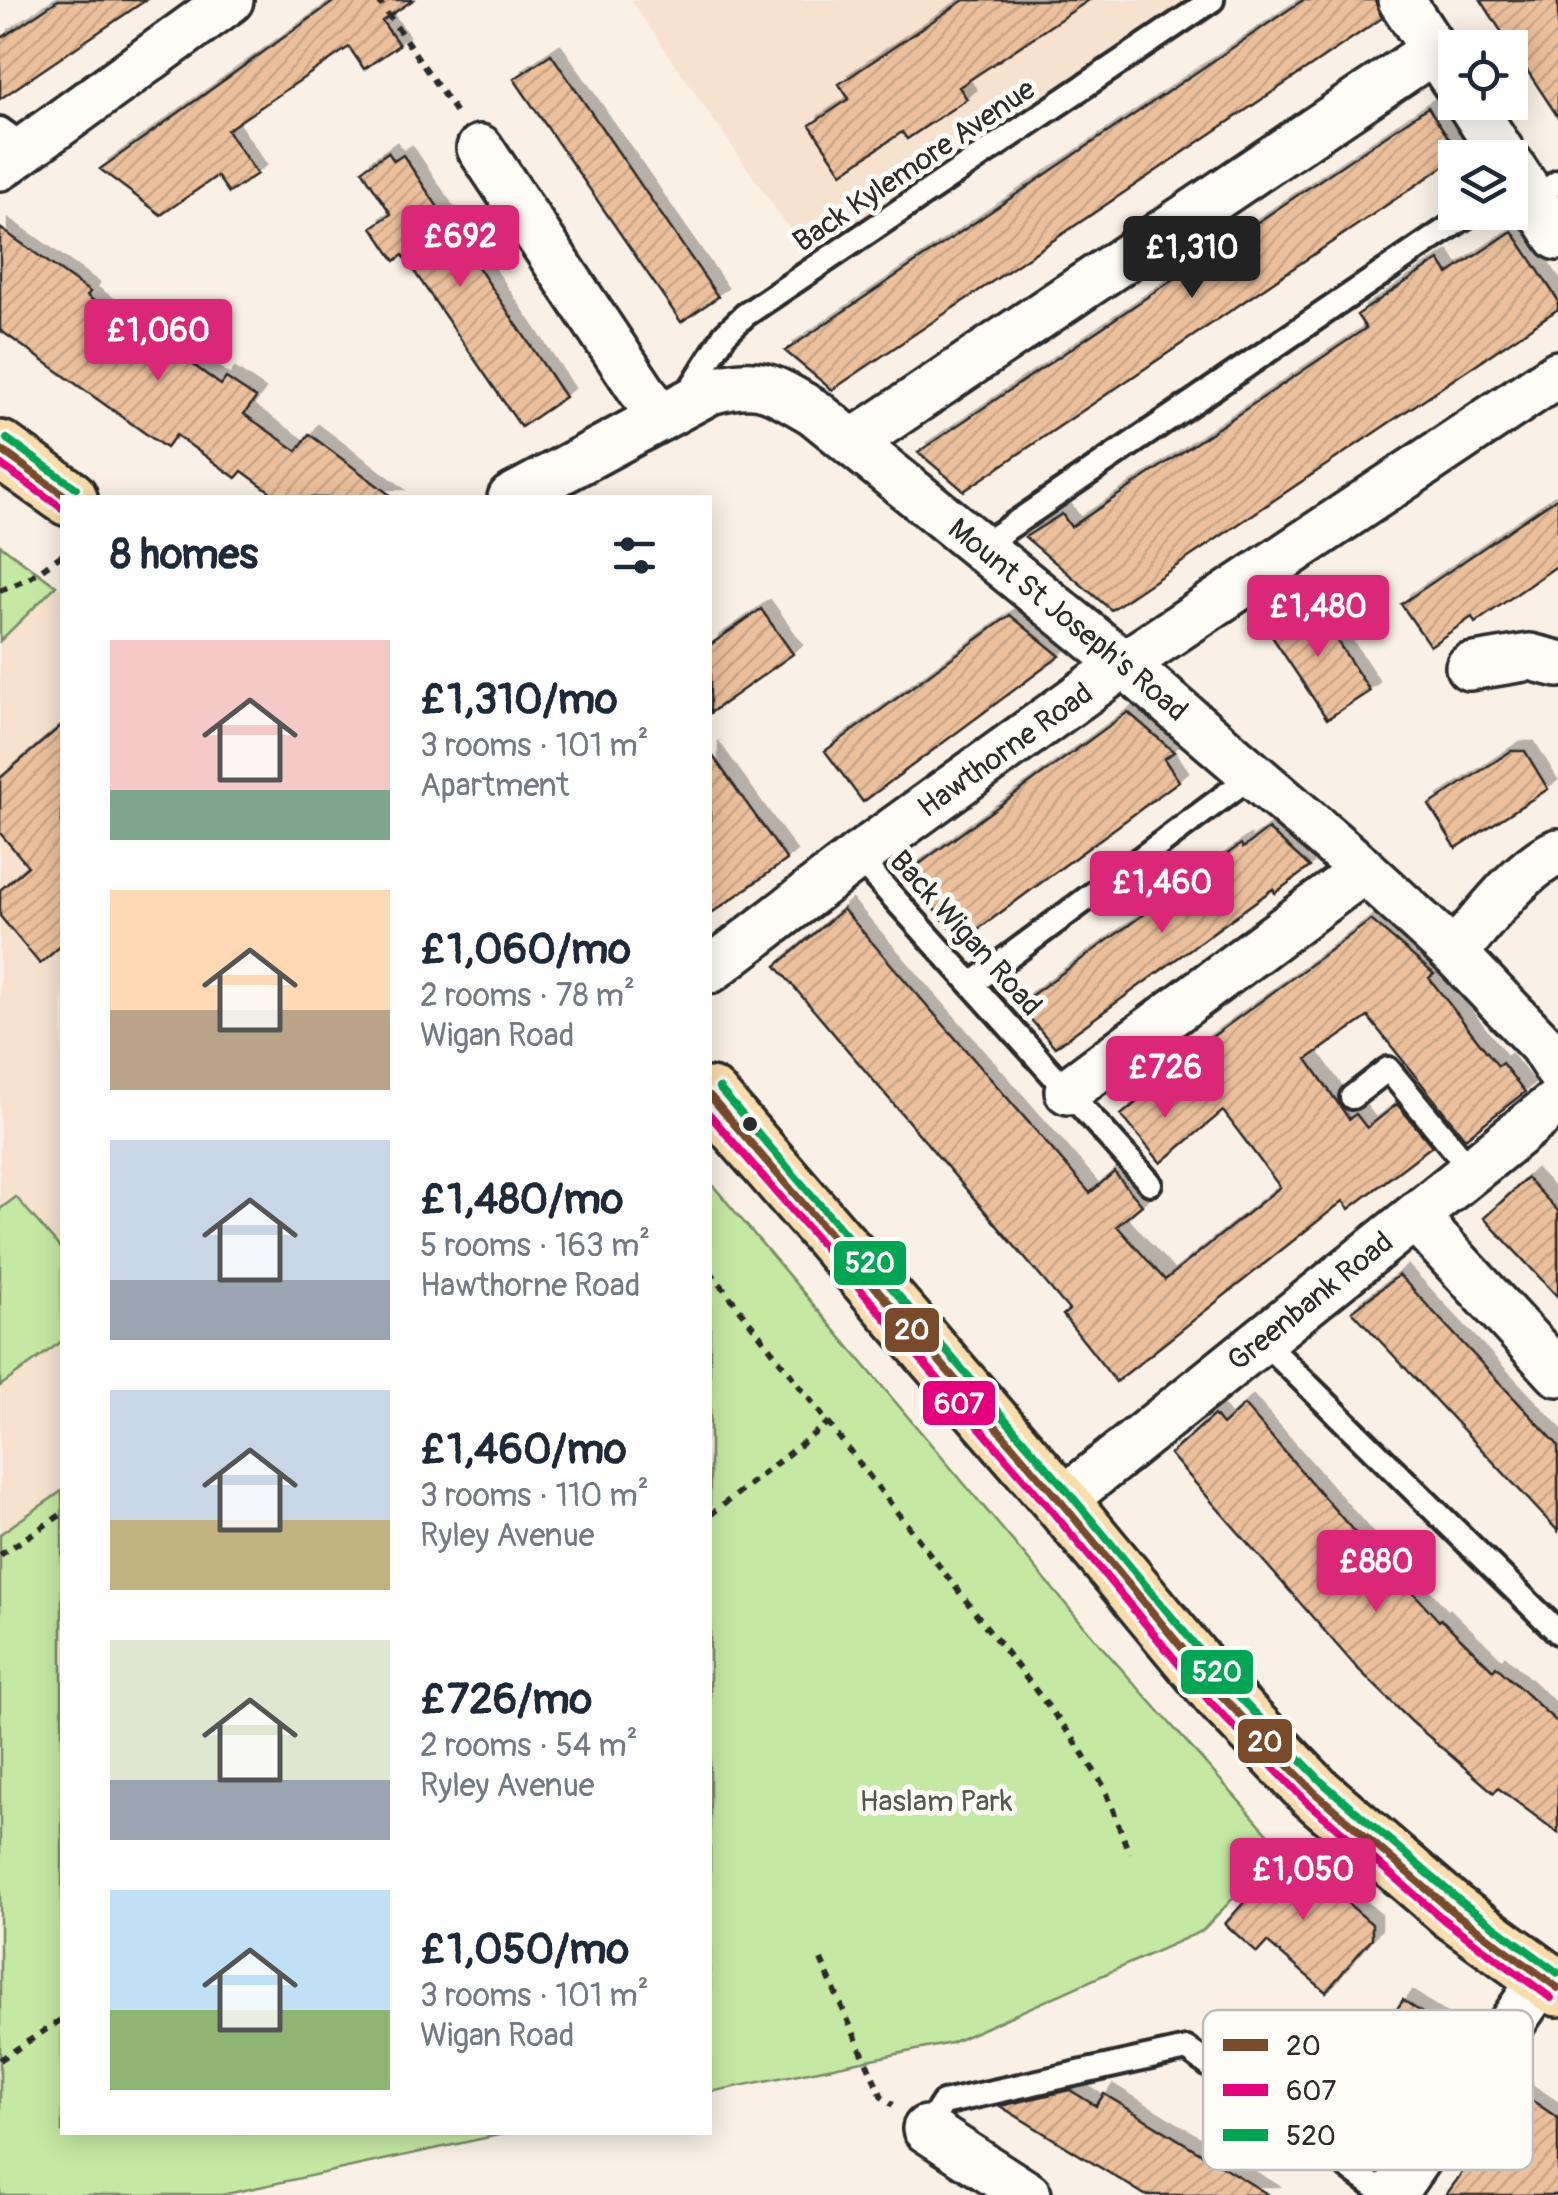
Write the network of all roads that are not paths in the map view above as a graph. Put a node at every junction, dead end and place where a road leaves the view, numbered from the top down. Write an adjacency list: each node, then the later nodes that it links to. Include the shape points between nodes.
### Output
1 (230, 0): 6 (street)
2 (1212, 0): 12 (lane, Back Kylemore Avenue, via 745,315)
3 (1400, 0): 4 (street)
4 (1438, 57)
5 (1438, 70): 13 (street)
6 (8, 148)
7 (480, 148): 12 (street)
8 (1528, 186): 10 (street)
9 (1446, 230): 17 (lane)
10 (1558, 236)
11 (1558, 374): 19 (street, Hawthorne Road)
12 (669, 413): 13 (street, Mount St Joseph's Road, via 742,382 772,388); 16 (street, Mount St Joseph's Road)
13 (852, 443): 17 (street, Mount St Joseph's Road)
14 (0, 449): 15 (main road)
15 (64, 495)
16 (518, 495)
17 (980, 548): 19 (street, Mount St Joseph's Road)
18 (1556, 659): 20 (street)
19 (1124, 664): 21 (street, Mount St Joseph's Road); 23 (street, Hawthorne Road)
20 (1470, 667)
21 (1254, 774): 24 (street, Mount St Joseph's Road); 27 (lane)
22 (1558, 852): 25 (street, via 1524,876)
23 (858, 857): 26 (street, Hawthorne Road); 27 (lane, Back Wigan Road)
24 (1364, 870): 25 (street, Mount St Joseph's Road); 29 (street)
25 (1454, 953): 28 (street, Mount St Joseph's Road)
26 (712, 968)
27 (972, 984): 29 (lane, Back Wigan Road)
28 (1558, 1070)
29 (1068, 1092): 34 (lane, Back Wigan Road)
30 (1352, 1097): 33 (lane, via 1388,1068)
31 (712, 1098): 38 (main road)
32 (1558, 1101): 33 (street, Greenbank Road)
33 (1472, 1171): 35 (street, Greenbank Road)
34 (1150, 1183)
35 (1415, 1217): 36 (street, Greenbank Road); 37 (street)
36 (1262, 1340): 38 (street, Greenbank Road); 39 (lane)
37 (1558, 1373)
38 (1061, 1502): 40 (main road, via 1220,1694 1314,1792 1452,1912)
39 (1558, 1632)
40 (1551, 1983): 41 (street)
41 (1530, 2010)
42 (1203, 2061): 43 (lane, via 1187,2049 943,2103)
43 (926, 2129): 46 (street)
44 (1354, 2170): 47 (lane)
45 (1408, 2170): 47 (street)
46 (1028, 2195)
47 (1389, 2195)

